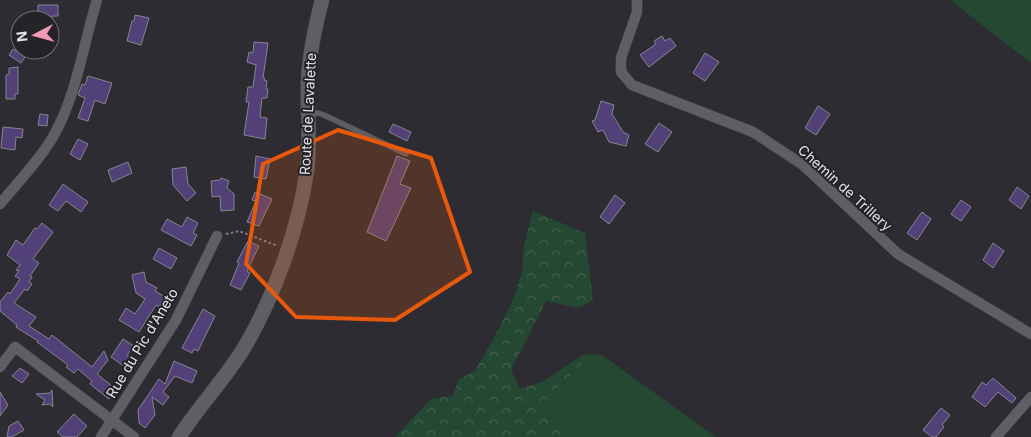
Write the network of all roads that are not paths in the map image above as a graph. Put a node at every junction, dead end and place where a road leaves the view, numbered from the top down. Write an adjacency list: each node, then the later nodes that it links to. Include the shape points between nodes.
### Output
1 (97, 0): 6 (street, via 73,90 55,135)
2 (322, 0): 4 (street, Route de Lavalette, via 309,72)
3 (637, 0): 8 (street, Chemin de Trillery, via 638,12 620,58 621,72 632,85 753,132 803,165 898,254)
4 (308, 113): 5 (lane, via 324,115); 14 (street, Route de Lavalette, via 307,168 300,204 271,292 244,348)
5 (406, 154)
6 (0, 204)
7 (217, 236): 11 (street, Rue du Pic d'Aneto, via 176,320)
8 (1031, 334)
9 (0, 367): 11 (street, via 15,347)
10 (1031, 398): 15 (street)
11 (112, 418): 12 (street, Rue du Pic d'Aneto); 13 (street)
12 (101, 437)
13 (134, 437)
14 (179, 437)
15 (996, 437)

